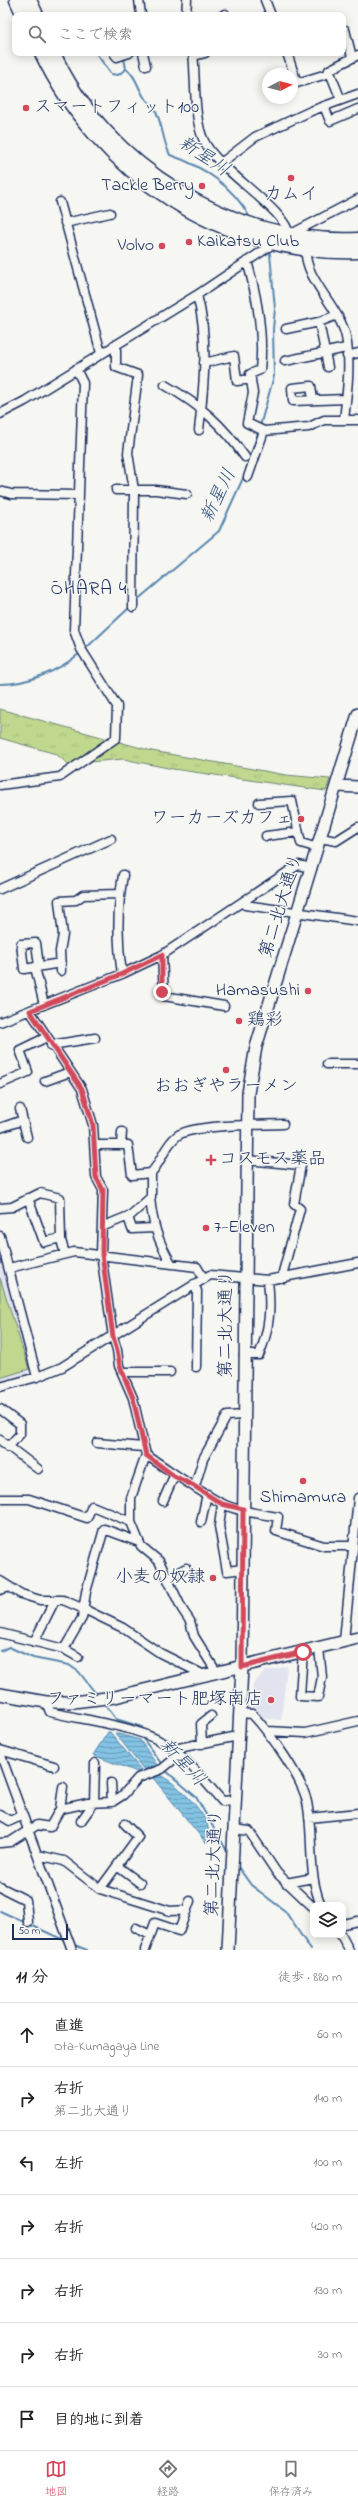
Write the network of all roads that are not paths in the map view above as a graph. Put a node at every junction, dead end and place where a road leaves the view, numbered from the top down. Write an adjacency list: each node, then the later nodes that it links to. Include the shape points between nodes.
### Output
1 (16, 0): 6 (highway)
2 (29, 0): 7 (highway)
3 (139, 0): 8 (street)
4 (187, 0): 9 (street)
5 (265, 0): 10 (street)
6 (22, 12)
7 (35, 12)
8 (141, 12)
9 (186, 12)
10 (270, 12)
11 (346, 33): 17 (street)
12 (44, 56): 31 (highway, via 75,111 130,170 157,191 200,216 238,232)
13 (55, 56): 29 (highway, via 68,82 98,122 127,152 156,176 210,209 242,222)
14 (144, 56): 18 (street)
15 (193, 56): 24 (street, via 202,135)
16 (288, 56): 19 (street, via 297,82)
17 (355, 56): 19 (street, via 329,70)
18 (146, 66)
19 (330, 73): 21 (street)
20 (358, 94): 21 (street)
21 (341, 100): 22 (street)
22 (324, 106): 23 (street, via 330,121); 24 (street, via 255,137)
23 (358, 109)
24 (221, 163): 29 (street, via 266,203 288,228)
25 (358, 199): 29 (street)
26 (60, 202): 28 (street)
27 (110, 213): 28 (street)
28 (65, 223): 43 (street)
29 (289, 235): 30 (highway); 31 (street)
30 (358, 240)
31 (274, 243): 32 (highway); 34 (street)
32 (306, 249): 33 (highway); 36 (street, via 307,264)
33 (358, 251)
34 (247, 261): 35 (street); 48 (street, via 255,289 262,350 260,370 250,374)
35 (197, 295): 39 (street); 45 (street, via 204,326)
36 (337, 314): 37 (street); 41 (street, via 346,337)
37 (319, 322): 38 (street); 40 (street)
38 (286, 329)
39 (114, 345): 43 (street); 61 (street, via 116,367 138,375 128,453)
40 (325, 352): 41 (street); 44 (street); 46 (street)
41 (347, 352): 42 (street); 50 (street)
42 (358, 352)
43 (101, 353): 47 (street)
44 (285, 361)
45 (204, 363): 48 (street, via 234,356 237,381); 52 (street, via 205,381)
46 (328, 367)
47 (76, 369): 53 (street); 64 (street, via 83,383)
48 (251, 378): 56 (street, via 252,393 247,423)
49 (165, 385): 52 (street)
50 (346, 399): 51 (street); 54 (street)
51 (313, 400)
52 (201, 409): 57 (street); 58 (street, via 228,432)
53 (0, 414)
54 (344, 420): 55 (street); 56 (street, via 324,420 309,427)
55 (358, 420)
56 (261, 429): 59 (street)
57 (199, 430)
58 (245, 457)
59 (248, 477)
60 (116, 490): 61 (street)
61 (134, 490): 63 (street); 65 (street)
62 (0, 491): 64 (street, via 11,494)
63 (187, 494)
64 (79, 495): 67 (street, via 74,630 83,650 117,706 116,738 60,777)
65 (133, 603)
66 (358, 714): 68 (street, 第二北大通り)
67 (0, 785)
68 (337, 786): 69 (street); 75 (street, 第二北大通り)
69 (358, 787)
70 (259, 803): 72 (street, via 292,801)
71 (358, 827): 75 (street, via 336,841)
72 (298, 832): 73 (street); 75 (street, via 301,843)
73 (266, 836)
74 (111, 839): 78 (street)
75 (320, 843): 76 (street, 第二北大通り)
76 (312, 868): 80 (street, via 298,865); 81 (street, 第二北大通り)
77 (123, 875): 79 (street)
78 (0, 889)
79 (119, 894): 84 (street, via 118,945); 85 (street, via 83,895 76,900 59,901 64,935 60,951 61,967 37,967)
80 (243, 902): 81 (street, via 245,905); 83 (street)
81 (299, 911): 82 (street); 98 (street, 第二北大通り, via 252,1067)
82 (358, 921)
83 (162, 955): 84 (street); 86 (street, via 164,996)
84 (122, 974): 85 (street)
85 (44, 1005): 87 (street)
86 (224, 1006)
87 (30, 1011): 88 (street); 90 (street)
88 (0, 1022)
89 (95, 1038): 90 (street)
90 (49, 1041): 93 (street); 95 (street, via 20,1050 28,1072)
91 (327, 1064): 92 (street)
92 (358, 1064)
93 (70, 1072): 94 (street); 103 (street, via 82,1089 93,1125)
94 (45, 1081)
95 (0, 1084)
96 (20, 1109): 97 (street)
97 (23, 1120): 100 (street); 102 (street)
98 (247, 1124): 99 (street); 105 (street, 第二北大通り); 106 (street, via 178,1135 165,1148 160,1163)
99 (283, 1124)
100 (0, 1128)
101 (122, 1132): 104 (street)
102 (27, 1137)
103 (95, 1145): 104 (street); 111 (street, via 96,1177 103,1190)
104 (121, 1145): 106 (street, via 128,1145 132,1175)
105 (246, 1160): 121 (street, 第二北大通り); 122 (street, via 301,1165 294,1204 300,1209 283,1272)
106 (151, 1173): 108 (street)
107 (28, 1198): 109 (street, via 12,1207); 114 (street, via 44,1242); 114 (street, via 40,1193 60,1198)
108 (150, 1198): 110 (street); 112 (street)
109 (0, 1208)
110 (128, 1217): 111 (street); 112 (street, via 132,1229)
111 (104, 1226): 116 (street)
112 (154, 1228): 117 (street)
113 (0, 1236): 119 (street)
114 (61, 1238): 115 (street)
115 (65, 1254): 116 (street); 119 (street)
116 (102, 1254): 117 (street); 125 (street)
117 (171, 1263): 120 (street, via 197,1267)
118 (358, 1263): 122 (street)
119 (9, 1268): 130 (street)
120 (203, 1277): 121 (street, via 217,1274); 124 (street)
121 (244, 1278): 123 (street); 126 (street, 第二北大通り)
122 (284, 1278): 123 (street)
123 (268, 1280): 126 (street, via 268,1336 259,1355)
124 (194, 1284): 125 (street); 127 (street, via 197,1291)
125 (113, 1337): 128 (street); 130 (street, via 62,1367)
126 (244, 1355): 133 (street, 第二北大通り)
127 (196, 1367)
128 (122, 1372): 129 (street); 136 (street, via 133,1398)
129 (170, 1372)
130 (37, 1377): 131 (street)
131 (0, 1387)
132 (0, 1409): 137 (street, via 20,1424 20,1434)
133 (244, 1415): 141 (street, via 227,1416 203,1459); 147 (street, 第二北大通り)
134 (0, 1440): 137 (street)
135 (97, 1443): 136 (street)
136 (143, 1446): 138 (street)
137 (8, 1447): 139 (street)
138 (146, 1455): 140 (street); 148 (street, via 131,1498)
139 (38, 1469)
140 (174, 1476): 141 (street); 145 (street)
141 (194, 1486): 142 (street)
142 (207, 1494): 146 (street); 149 (street)
143 (358, 1498): 151 (street)
144 (0, 1500): 148 (street, via 29,1499 87,1518 92,1506)
145 (163, 1501)
146 (222, 1504): 147 (street); 153 (street, via 219,1526 227,1571)
147 (243, 1509): 151 (street, via 278,1517 276,1532 324,1546); 153 (street, 第二北大通り)
148 (131, 1522): 150 (street)
149 (201, 1522)
150 (139, 1542): 154 (street, via 146,1552 159,1561); 159 (street, via 104,1529 86,1592)
151 (353, 1546): 163 (street)
152 (186, 1568): 154 (street)
153 (242, 1570): 168 (street, 第二北大通り)
154 (167, 1578): 169 (street, via 190,1621)
155 (0, 1581): 156 (street)
156 (10, 1587): 157 (street); 158 (street, via 34,1598)
157 (0, 1590)
158 (55, 1600): 159 (street, via 63,1600); 162 (street)
159 (84, 1609): 165 (street, via 82,1618); 169 (street, via 123,1628 160,1653)
160 (0, 1633): 162 (street)
161 (358, 1638): 163 (street)
162 (34, 1642): 165 (street)
163 (344, 1642): 164 (street)
164 (319, 1648): 166 (street); 166 (street, via 322,1677 318,1697 300,1696)
165 (64, 1649): 167 (street)
166 (303, 1652): 168 (street)
167 (78, 1657)
168 (242, 1667): 169 (street); 172 (street, 第二北大通り)
169 (212, 1675): 171 (street, via 111,1698)
170 (0, 1694): 171 (street)
171 (46, 1702): 179 (street, via 50,1712 140,1732)
172 (240, 1713): 175 (street, via 252,1714); 176 (street, 第二北大通り)
173 (211, 1716): 177 (street, via 201,1724)
174 (358, 1721): 175 (street, via 305,1733)
175 (268, 1731): 192 (street, via 302,1787)
176 (238, 1736): 177 (street); 185 (street, 第二北大通り)
177 (202, 1744): 179 (street)
178 (0, 1750): 182 (street)
179 (176, 1752): 185 (street, via 222,1800); 187 (street, via 164,1767 138,1778 123,1796)
180 (0, 1753): 191 (street)
181 (95, 1763): 186 (street)
182 (54, 1766)
183 (111, 1783): 187 (street)
184 (63, 1787): 188 (street)
185 (235, 1800): 195 (street, 第二北大通り)
186 (94, 1802): 187 (street); 188 (street); 193 (street)
187 (112, 1802)
188 (60, 1809): 196 (street, via 50,1827 37,1825)
189 (358, 1813): 192 (street)
190 (0, 1815): 191 (street, via 10,1821)
191 (23, 1815): 196 (street)
192 (309, 1818): 200 (street)
193 (81, 1821)
194 (125, 1824): 199 (street, via 138,1837)
195 (234, 1829): 202 (street, via 249,1831); 217 (street, 第二北大通り)
196 (28, 1830): 197 (street, via 10,1842); 198 (street)
197 (0, 1843)
198 (38, 1855): 204 (street, via 64,1861); 215 (street)
199 (117, 1866): 201 (street); 204 (street)
200 (314, 1878): 202 (street); 206 (street)
201 (140, 1883)
202 (286, 1883): 207 (street)
203 (0, 1887): 210 (street, via 26,1900)
204 (100, 1889): 208 (street, via 170,1911)
205 (190, 1901): 208 (street)
206 (320, 1902)
207 (310, 1904)
208 (187, 1910): 213 (street, via 179,1931 155,1923)
209 (358, 1921): 211 (street)
210 (28, 1922)
211 (346, 1923)
212 (136, 1928): 213 (street)
213 (150, 1935): 216 (street)
214 (343, 1938): 218 (street)
215 (72, 1949)
216 (145, 1950)
217 (228, 1950)
218 (349, 1950)

